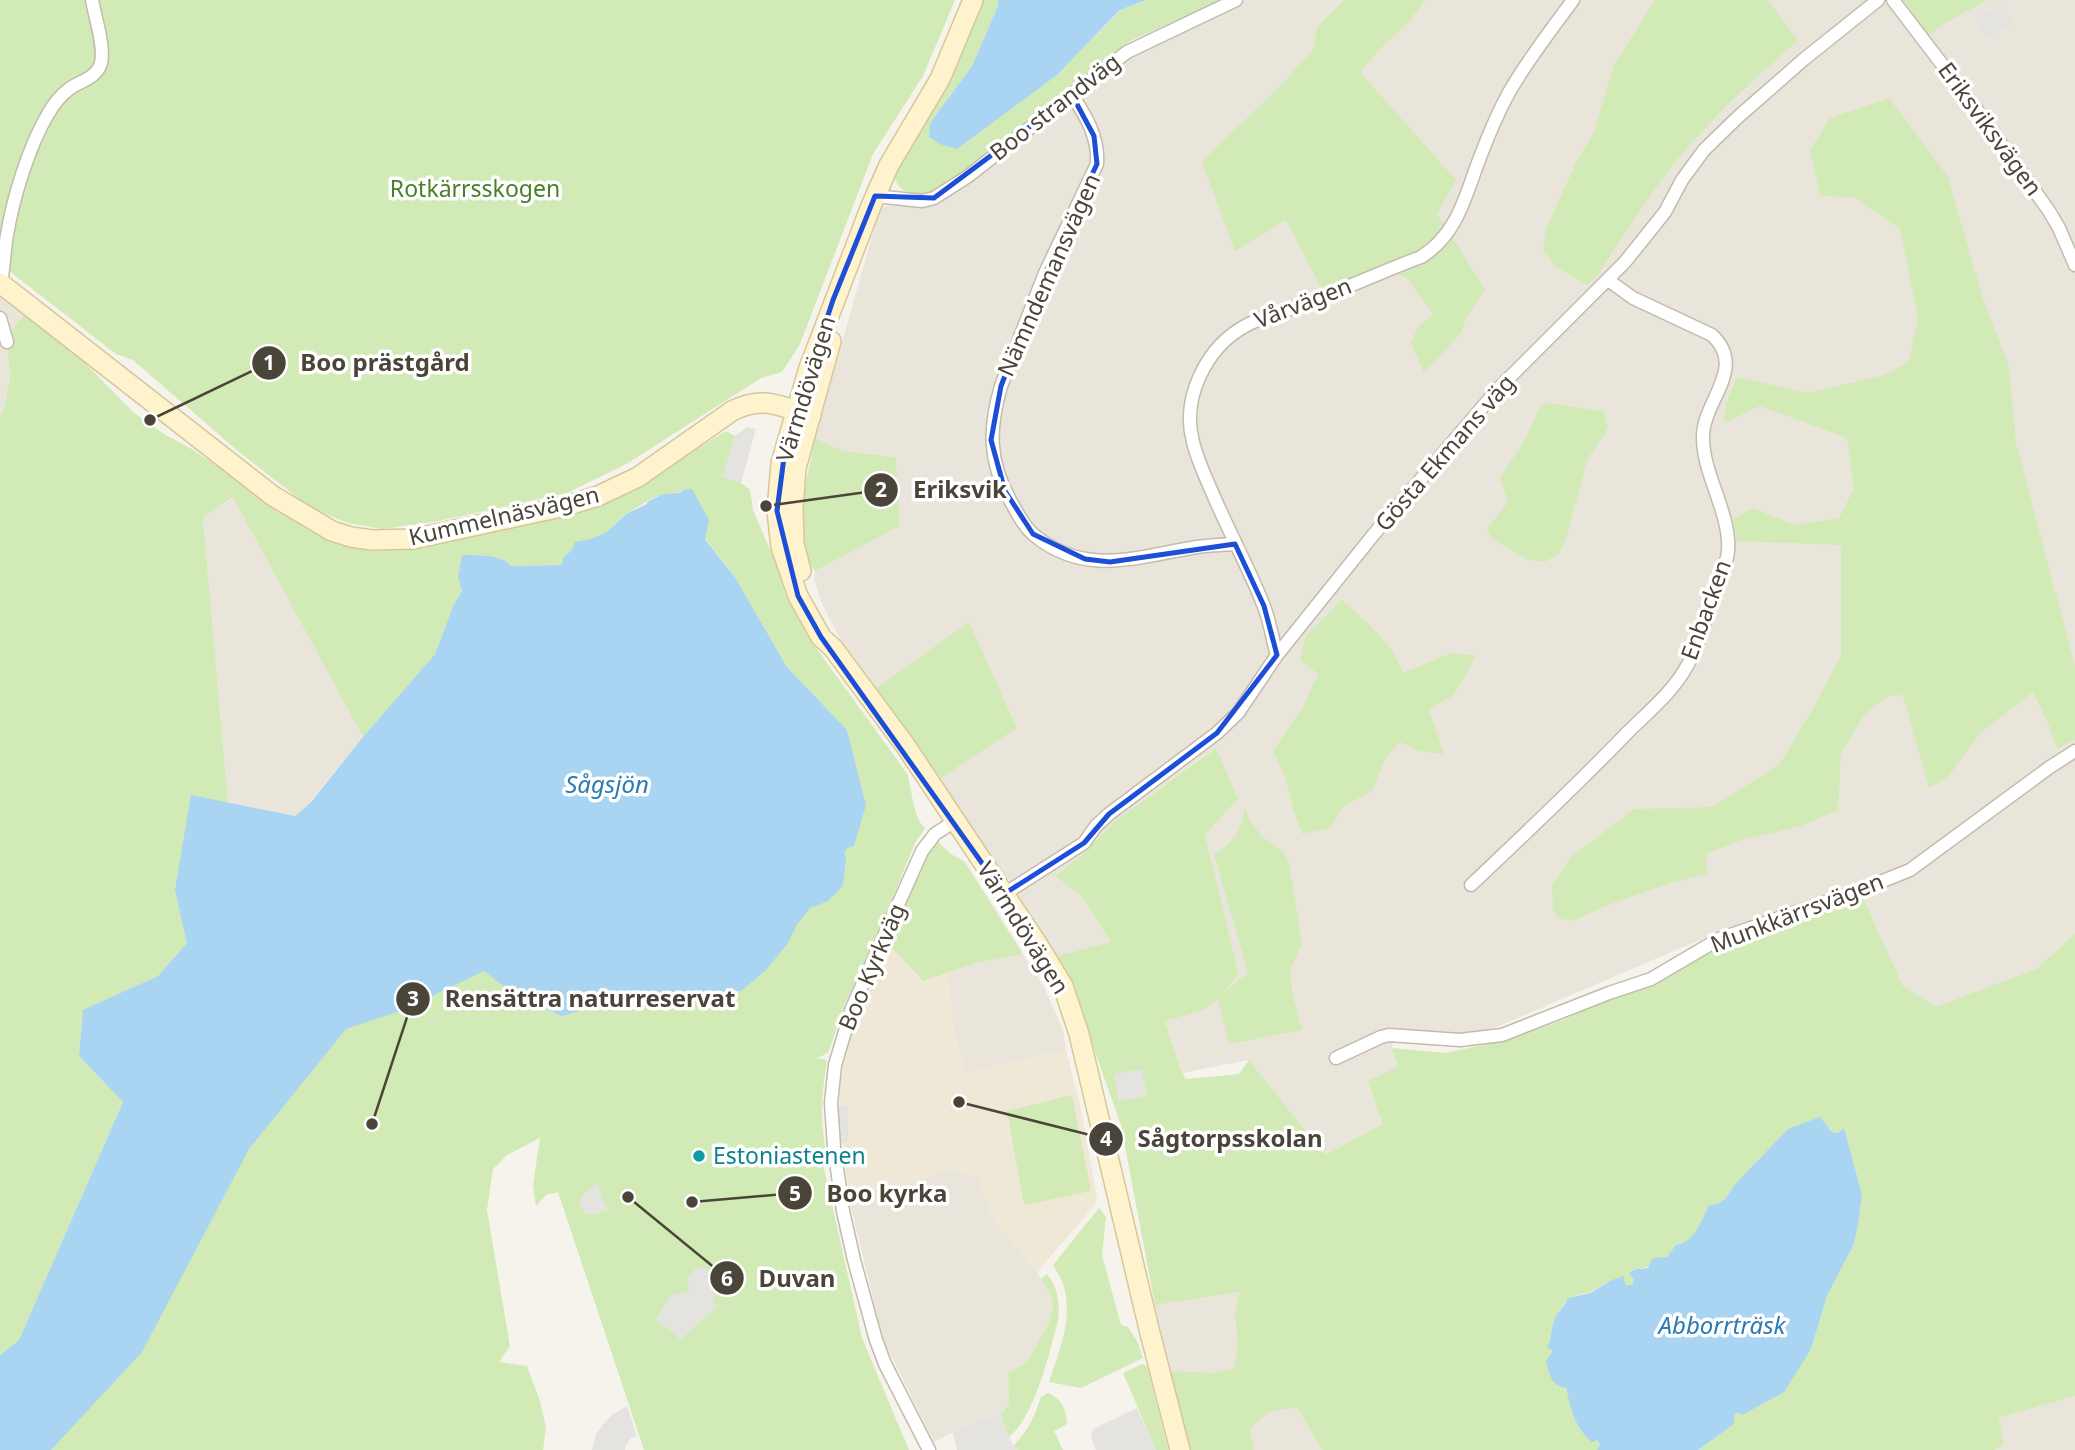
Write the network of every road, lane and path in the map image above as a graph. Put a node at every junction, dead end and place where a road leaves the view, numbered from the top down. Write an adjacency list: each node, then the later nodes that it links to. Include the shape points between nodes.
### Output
1 (92, 0): 11 (street, Kummelnäsvägen, via 100,65 60,97 37,135 11,212)
2 (973, 0): 8 (main road, Värmdövägen, via 940,79)
3 (1236, 0): 7 (street, Boo strandväg, via 1127,52)
4 (1573, 0): 15 (street, Vårvägen, via 1512,88 1444,239 1421,257 1247,324 1226,339 1202,369 1190,425 1193,442)
5 (1878, 0): 10 (street, Gösta Ekmans väg, via 1803,60 1704,150 1665,212)
6 (1893, 0): 9 (street, Eriksviksvägen, via 2049,211)
7 (1072, 95): 8 (street, Boo strandväg, via 934,198); 15 (street, Nämndemansvägen, via 1094,136 1097,164 1045,273 1001,386 991,440 1005,491 1033,534 1065,554 1085,559 1110,562)
8 (873, 201): 14 (main road, Värmdövägen, via 829,346)
9 (2075, 265)
10 (1608, 280): 16 (street, Gösta Ekmans väg, via 1498,389); 19 (street, Enbacken, via 1633,298 1712,335 1725,353 1725,373 1703,437 1726,534 1725,568 1693,655 1679,678 1597,765)
11 (0, 285): 14 (main road, Kummelnäsvägen, via 272,496 351,537 413,539 566,506 638,477 746,404 760,401)
12 (0, 318): 13 (street)
13 (7, 342)
14 (803, 413): 18 (main road, Värmdövägen, via 794,544 811,605 833,648)
15 (1235, 544): 16 (street, Vårvägen, via 1264,606)
16 (1277, 655): 20 (street, Gösta Ekmans väg, via 1238,713 1217,733 1109,814 1084,843)
17 (2075, 751): 21 (street, Munkkärrsvägen, via 1910,870 1719,939 1651,979 1502,1035 1460,1040 1389,1035)
18 (956, 821): 20 (main road, Värmdövägen); 22 (street, Boo Kyrkväg, via 935,834 922,851 852,1008 835,1065 831,1103 843,1211 876,1340)
19 (1471, 885)
20 (1004, 894): 23 (main road, Värmdövägen, via 1054,969 1071,1005)
21 (1336, 1058)
22 (929, 1450)
23 (1181, 1450)

